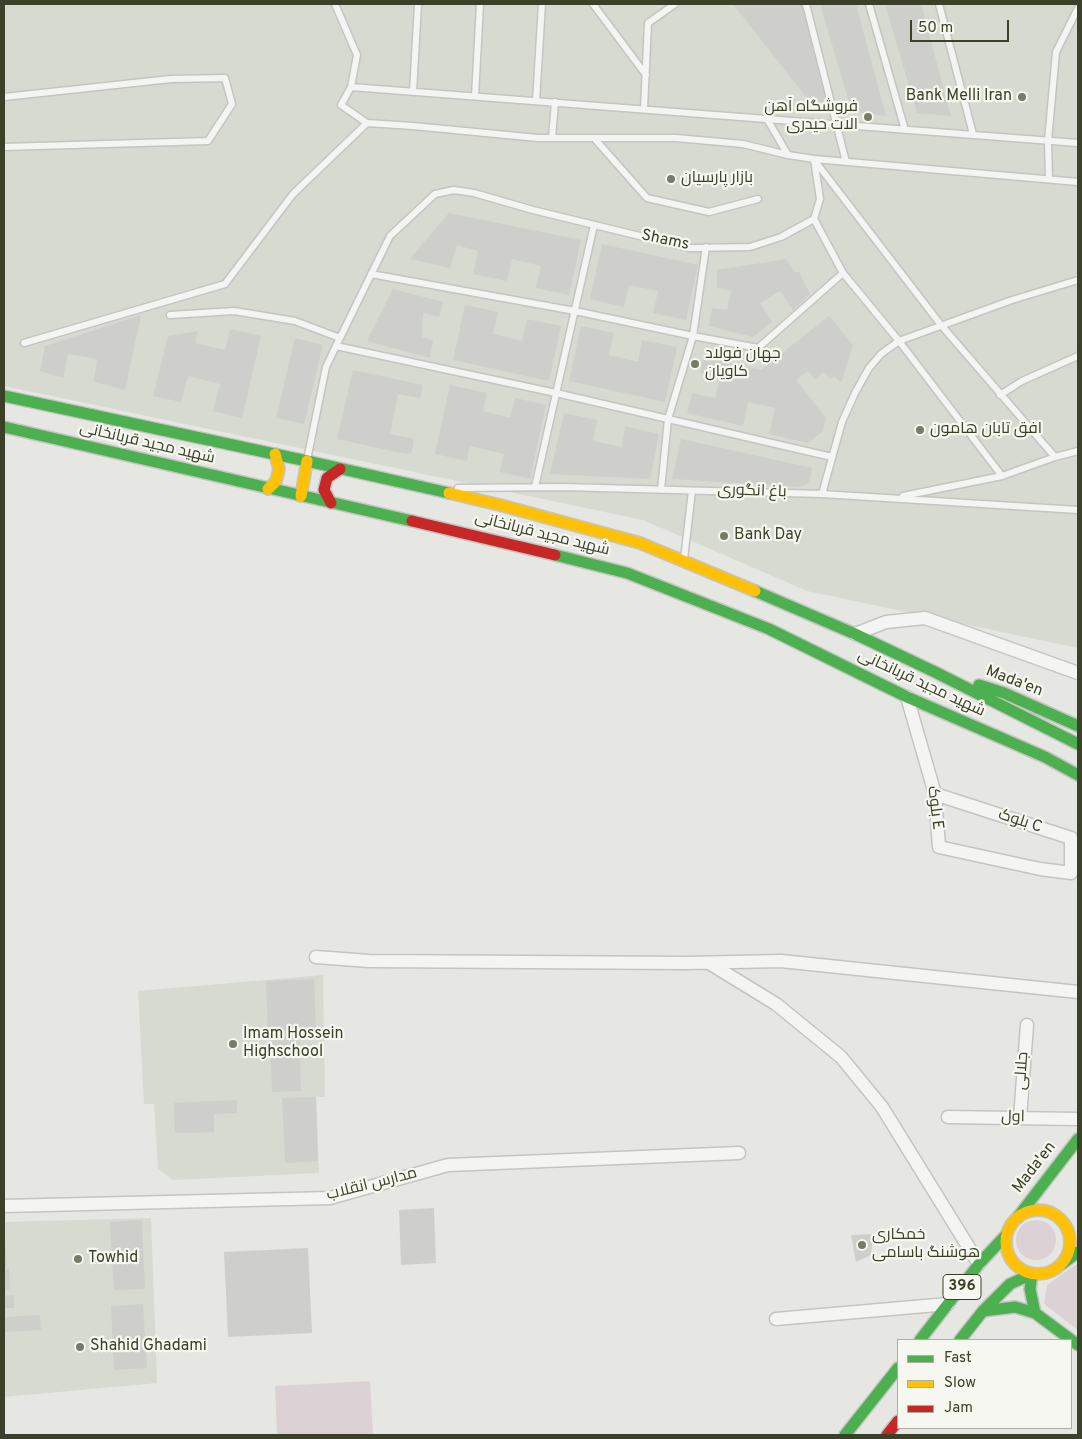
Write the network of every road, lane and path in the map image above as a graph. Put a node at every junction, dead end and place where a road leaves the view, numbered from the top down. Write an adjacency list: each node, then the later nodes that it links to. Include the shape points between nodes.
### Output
1 (335, 4): 12 (lane, via 358,55)
2 (418, 4): 13 (lane)
3 (480, 4): 14 (lane)
4 (542, 4): 16 (lane)
5 (593, 4): 11 (lane)
6 (675, 4): 11 (lane, via 648,23)
7 (806, 4): 21 (lane)
8 (869, 4): 22 (lane)
9 (939, 4): 23 (lane)
10 (1078, 8): 26 (lane, via 1056,52)
11 (646, 76): 18 (lane)
12 (351, 88): 13 (lane); 20 (lane, via 341,105)
13 (413, 92): 14 (lane)
14 (475, 96): 16 (lane)
15 (4, 97): 28 (lane, via 171,79 225,78 232,104 208,141)
16 (536, 101): 17 (lane)
17 (555, 102): 18 (lane); 24 (lane)
18 (644, 109): 19 (lane)
19 (767, 118): 21 (lane); 29 (lane)
20 (366, 123): 24 (lane); 47 (lane, via 293,194 225,284)
21 (838, 125): 22 (lane); 31 (lane)
22 (905, 130): 23 (lane)
23 (973, 134): 26 (lane)
24 (552, 138): 25 (lane)
25 (594, 138): 29 (lane, via 676,138 743,144); 34 (lane, via 647,198 709,212)
26 (1048, 141): 27 (lane); 32 (lane)
27 (1078, 143)
28 (4, 147)
29 (788, 155): 30 (lane)
30 (814, 159): 31 (lane); 35 (lane, via 820,199); 43 (lane)
31 (846, 162): 32 (lane)
32 (1049, 179): 33 (lane)
33 (1078, 182)
34 (758, 199)
35 (814, 219): 37 (lane, Shams, via 781,237 750,247); 38 (lane)
36 (594, 225): 37 (lane, Shams, via 689,248); 39 (lane, Shams, via 454,190 435,194 390,236); 41 (lane)
37 (706, 247): 44 (lane)
38 (843, 273): 44 (lane, via 758,348); 46 (lane)
39 (371, 274): 41 (lane); 45 (lane)
40 (1078, 280): 43 (lane)
41 (575, 311): 44 (lane); 50 (lane)
42 (170, 315): 45 (lane, via 234,311 295,321)
43 (942, 325): 46 (lane); 51 (lane)
44 (693, 336): 53 (lane)
45 (340, 338): 48 (lane)
46 (899, 341): 57 (lane, via 881,354 855,392); 61 (lane)
47 (24, 343)
48 (336, 346): 50 (lane); 59 (lane, via 326,367)
49 (1078, 356): 51 (lane, via 1022,381)
50 (556, 393): 53 (lane); 62 (lane)
51 (1000, 395): 58 (lane)
52 (4, 396): 56 (main road, شهید مجید قربانخانی)
53 (668, 419): 57 (lane); 65 (lane)
54 (4, 427): 63 (main road, شهید مجید قربانخانی)
55 (1078, 451): 58 (lane)
56 (275, 454): 59 (main road, شهید مجید قربانخانی); 63 (main road, via 276,481)
57 (832, 456): 67 (lane)
58 (1055, 457): 61 (lane)
59 (306, 461): 60 (main road, شهید مجید قربانخانی); 68 (main road)
60 (340, 469): 64 (main road, شهید مجید قربانخانی); 70 (main road, via 327,478 324,490)
61 (1002, 476): 69 (lane)
62 (535, 487): 64 (lane, باغ انگوری); 65 (lane, باغ انگوری)
63 (268, 488): 68 (main road, شهید مجید قربانخانی)
64 (425, 488): 72 (main road, شهید مجید قربانخانی, via 500,504 630,541)
65 (661, 490): 66 (lane, باغ انگوری)
66 (692, 490): 67 (lane, باغ انگوری); 72 (lane)
67 (822, 494): 69 (lane, باغ انگوری)
68 (301, 496): 70 (main road, شهید مجید قربانخانی)
69 (892, 498): 71 (lane, باغ انگوری)
70 (330, 503): 76 (main road, شهید مجید قربانخانی, via 482,536 627,573 769,628)
71 (1078, 510)
72 (684, 561): 73 (main road, شهید مجید قربانخانی)
73 (855, 634): 74 (main road, شهید مجید قربانخانی); 75 (street, via 886,622 925,618)
74 (936, 672): 77 (main road, Mada'en, via 1004,692); 78 (main road)
75 (1078, 673)
76 (907, 697): 79 (main road, شهید مجید قربانخانی); 82 (street, بلوک E)
77 (1078, 726)
78 (1078, 744)
79 (1045, 757): 80 (main road); 81 (main road)
80 (1078, 775)
81 (1078, 781)
82 (935, 794): 83 (street, بلوک C, via 1071,838); 83 (street, بلوک E, via 939,847)
83 (1071, 873)
84 (316, 957): 85 (street, via 369,961)
85 (709, 962): 86 (street, via 781,961); 97 (street, via 776,1004 841,1056 882,1106)
86 (1078, 992)
87 (1026, 1025): 89 (street, جلالی)
88 (948, 1117): 89 (street, اول)
89 (1020, 1118): 90 (street, اول)
90 (1078, 1119)
91 (1078, 1139): 94 (main road, Mada'en)
92 (739, 1153): 93 (street, مدارس انقلاب, via 448,1165 330,1198)
93 (4, 1206)
94 (1017, 1218): 95 (main road); 98 (main road, via 1026,1212 1042,1210 1064,1223 1070,1244)
95 (1006, 1235): 97 (main road, 396); 99 (main road, via 1011,1260)
96 (1078, 1252): 98 (main road)
97 (979, 1264): 100 (main road, 396)
98 (1062, 1264): 99 (main road, via 1053,1271)
99 (1032, 1274): 101 (main road, 396, via 1010,1284); 102 (main road, via 1030,1289)
100 (948, 1304): 103 (street); 104 (main road, 396)
101 (983, 1311): 102 (main road, via 1014,1307); 105 (main road, 396)
102 (1036, 1313): 106 (main road)
103 (776, 1319)
104 (921, 1339)
105 (961, 1339)
106 (1069, 1339)
107 (897, 1369): 109 (main road)
108 (897, 1422): 110 (main road)
109 (845, 1435)
110 (888, 1435)

